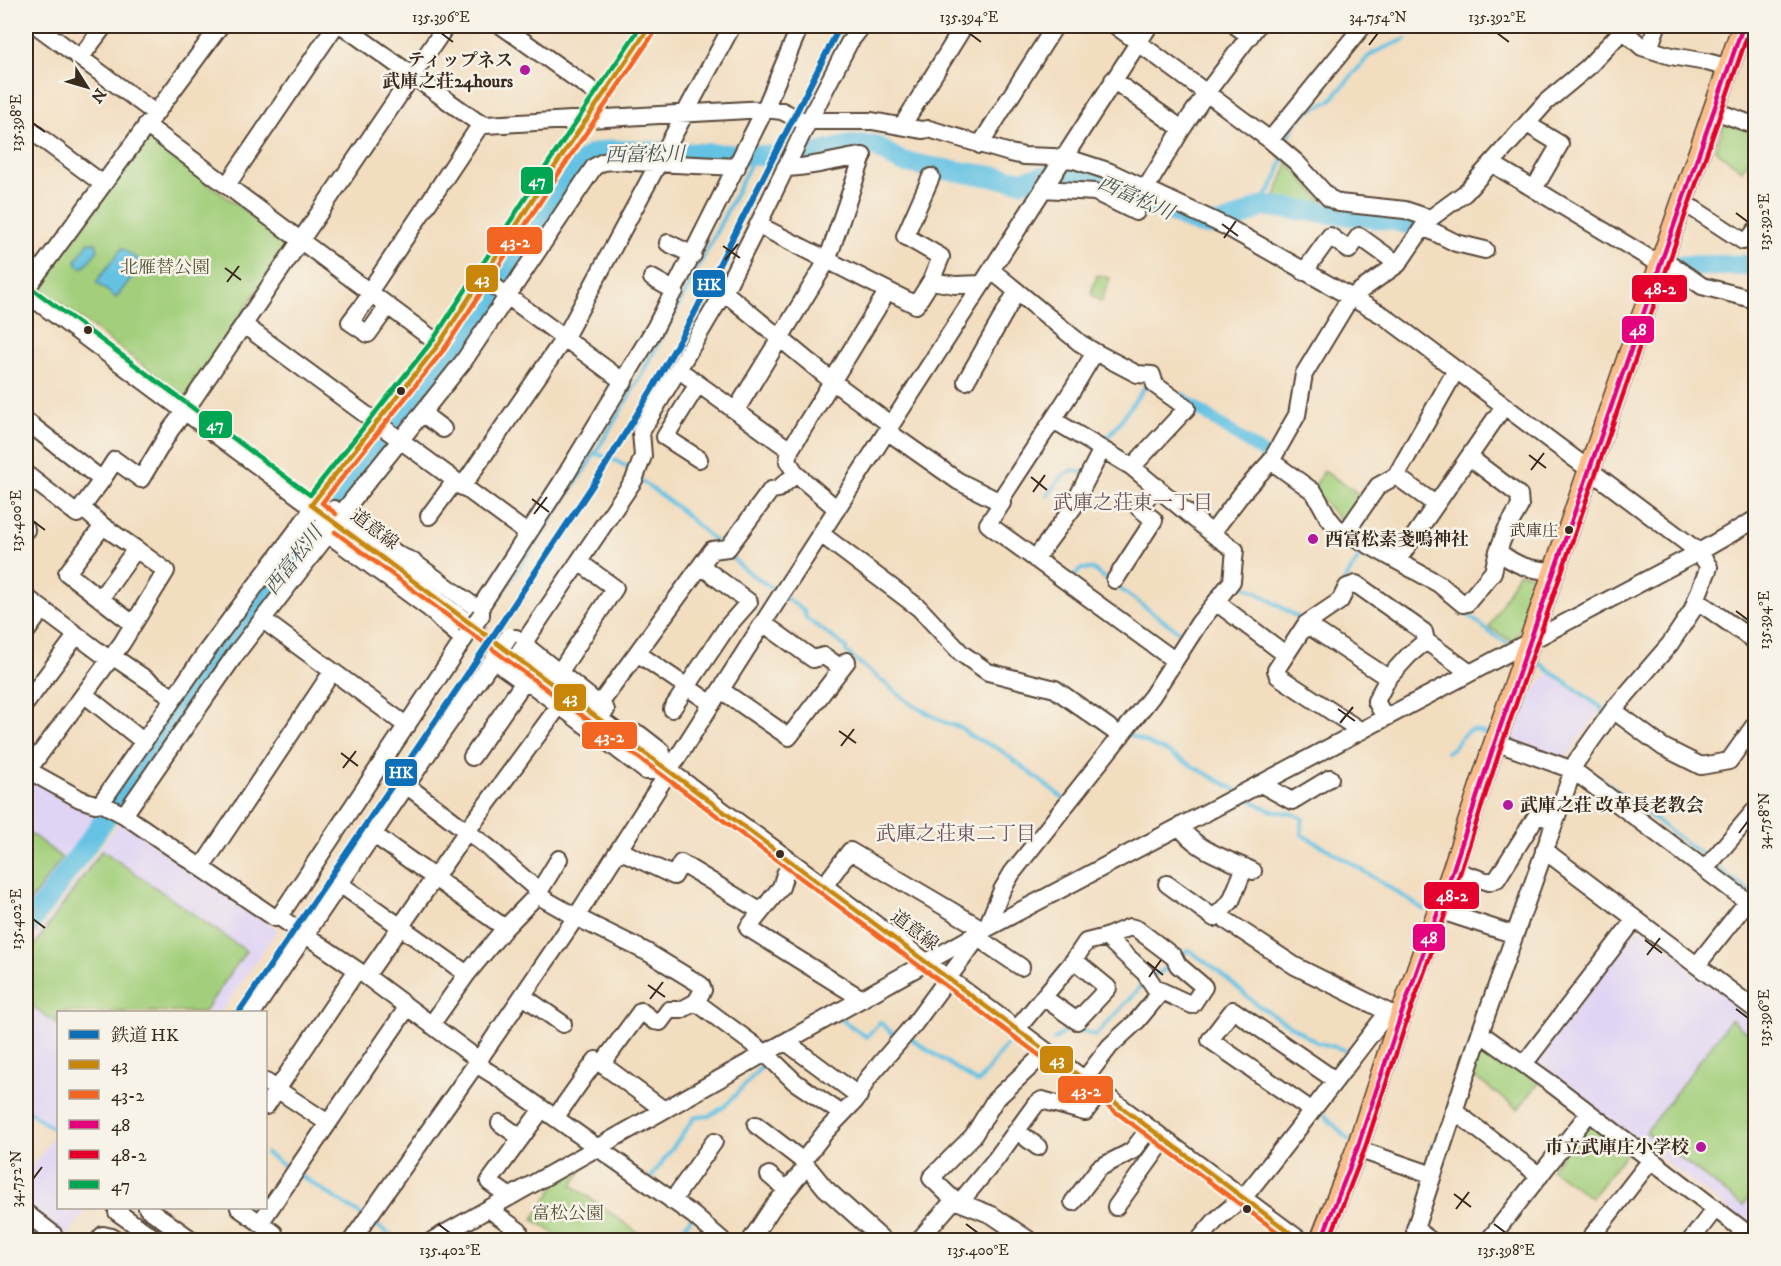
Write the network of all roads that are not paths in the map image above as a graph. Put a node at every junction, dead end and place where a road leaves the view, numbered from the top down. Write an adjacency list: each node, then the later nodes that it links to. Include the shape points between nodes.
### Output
1 (37, 26): 21 (street)
2 (104, 26): 21 (street)
3 (220, 26): 31 (street)
4 (335, 26): 48 (street)
5 (343, 26): 23 (street)
6 (446, 26): 23 (street)
7 (502, 26): 26 (street)
8 (650, 26): 26 (street)
9 (732, 26): 29 (street)
10 (800, 26): 27 (street)
11 (862, 26): 32 (street, via 849,43)
12 (964, 26): 35 (street)
13 (1055, 26): 39 (street)
14 (1116, 26): 20 (street)
15 (1149, 26): 20 (street)
16 (1363, 26): 40 (street)
17 (1743, 26): 22 (main road)
18 (1248, 29): 25 (street)
19 (1653, 38): 22 (street, via 1671,56); 34 (street, via 1642,47 1623,30)
20 (1138, 42): 24 (street); 25 (street)
21 (81, 57): 31 (street)
22 (1729, 68): 28 (main road)
23 (413, 75): 33 (street); 56 (street)
24 (1113, 80): 38 (street); 45 (street)
25 (1207, 92): 38 (street); 40 (street)
26 (603, 98): 30 (street)
27 (765, 109): 29 (street); 32 (street); 42 (street)
28 (1714, 111): 36 (street); 51 (main road)
29 (685, 113): 30 (street); 41 (street)
30 (588, 118): 33 (street); 67 (street, via 553,169)
31 (151, 119): 47 (street); 48 (street)
32 (809, 121): 35 (street, via 872,121); 44 (street)
33 (481, 124): 73 (street)
34 (1527, 124): 43 (street); 50 (street, via 1560,144)
35 (902, 126): 39 (street, via 929,129)
36 (1755, 126)
37 (26, 127): 47 (street)
38 (1182, 129): 49 (street)
39 (980, 145): 45 (street, via 1018,155)
40 (1279, 148): 53 (street, via 1329,198 1339,203 1405,210 1423,216)
41 (662, 155): 42 (street); 67 (street, via 603,162 594,167); 78 (street)
42 (742, 158): 59 (street)
43 (1494, 162): 50 (street); 53 (street, via 1465,194)
44 (786, 166): 54 (street); 61 (street, via 817,165 863,156)
45 (1053, 174): 49 (street, via 1095,166); 52 (street); 64 (street)
46 (931, 177): 66 (street, via 905,236 941,257)
47 (103, 184): 68 (street)
48 (227, 185): 56 (street)
49 (1146, 188): 63 (street, via 1221,223)
50 (1534, 189): 60 (street, via 1649,258)
51 (1682, 205): 55 (street, via 1695,209 1743,240 1749,239); 60 (main road)
52 (1136, 212)
53 (1426, 224): 58 (street, via 1456,243); 62 (street)
54 (758, 225): 61 (street); 71 (street)
55 (1755, 230)
56 (301, 241): 73 (street); 77 (street)
57 (668, 243): 59 (street)
58 (1485, 250)
59 (693, 255): 69 (street)
60 (1662, 260): 75 (street, via 1702,286); 103 (main road)
61 (827, 261): 72 (street); 79 (street)
62 (1398, 264): 63 (street, via 1359,236 1349,250 1330,236); 74 (street)
63 (1304, 272): 74 (street)
64 (986, 277): 66 (street, via 954,285); 70 (street); 94 (street)
65 (652, 278): 69 (street)
66 (931, 281): 72 (street, via 916,305)
67 (496, 287): 78 (street); 80 (street); 91 (street, via 463,362)
68 (26, 291): 90 (street)
69 (675, 291): 86 (street)
70 (1017, 291): 81 (street); 85 (street)
71 (724, 292): 79 (street); 82 (street)
72 (887, 292): 84 (street)
73 (370, 293): 76 (street); 76 (street, via 350,322 368,334)
74 (1350, 298): 83 (street, via 1384,316); 101 (street, via 1304,374 1297,415)
75 (1755, 300)
76 (388, 306): 80 (street)
77 (244, 325): 90 (street); 96 (street)
78 (565, 337): 86 (street); 108 (street)
79 (780, 339): 84 (street); 89 (street)
80 (439, 344): 96 (street)
81 (1095, 352): 93 (street); 102 (street, via 1137,374 1152,375 1155,385 1187,408)
82 (679, 370): 87 (street); 127 (street, via 641,432 643,456 634,480)
83 (1456, 370): 88 (street); 106 (street)
84 (832, 381): 94 (street); 98 (street)
85 (966, 381)
86 (624, 382): 119 (street)
87 (698, 384): 89 (street); 100 (street, via 664,437)
88 (1504, 406): 99 (street); 103 (street)
89 (736, 410): 98 (street)
90 (185, 411): 107 (street, via 141,479 115,460); 114 (street)
91 (422, 413): 95 (street); 96 (street)
92 (26, 421): 107 (street)
93 (1052, 421): 97 (street); 110 (street)
94 (889, 428): 110 (street, via 958,481); 113 (street)
95 (443, 429)
96 (389, 432): 108 (street); 114 (street); 114 (street)
97 (1102, 449): 102 (street); 125 (street, via 1078,501)
98 (790, 450): 105 (street, via 788,460)
99 (1469, 457): 111 (street); 123 (street, via 1519,495 1520,506)
100 (699, 459)
101 (1272, 461): 118 (street, via 1314,492 1336,527); 121 (street)
102 (1132, 467): 109 (street)
103 (1590, 471): 124 (street); 129 (main road)
104 (26, 474): 112 (street, via 77,514)
105 (796, 474): 113 (street); 128 (street, via 771,490 728,548 712,550)
106 (1396, 476): 111 (street); 118 (street, via 1378,486)
107 (102, 480): 112 (street)
108 (458, 484): 115 (street); 119 (street)
109 (1156, 486): 121 (street); 130 (street, via 1139,508 1154,520)
110 (999, 502): 125 (street, via 1002,503 988,524)
111 (1435, 504): 126 (street)
112 (82, 508): 117 (street)
113 (837, 510): 120 (street)
114 (324, 516): 136 (street); 137 (street, via 444,623); 137 (street, via 412,561 475,607); 159 (street, via 206,652)
115 (429, 516)
116 (1755, 519): 124 (street)
117 (103, 526): 122 (street); 132 (street, via 67,573)
118 (1346, 532): 126 (street)
119 (528, 534): 137 (street)
120 (821, 534): 138 (street); 169 (street, via 920,608 961,653 988,672 1055,689)
121 (1212, 534): 134 (street, via 1235,550 1232,580)
122 (135, 549): 132 (street); 139 (street, via 166,571)
123 (1498, 551): 126 (street, via 1493,572 1463,604 1439,584); 129 (street, via 1520,566)
124 (1699, 552): 133 (street, via 1709,567); 144 (street)
125 (1035, 559): 150 (street)
126 (1397, 561)
127 (579, 562): 146 (street); 152 (street, via 615,588)
128 (701, 566): 147 (street); 156 (street, via 749,602 727,627)
129 (1555, 571): 144 (main road)
130 (1115, 580)
131 (26, 597): 135 (street)
132 (100, 599): 139 (street)
133 (1696, 600): 145 (street); 164 (street, via 1670,644)
134 (1216, 602): 148 (street); 150 (street)
135 (42, 610): 141 (street); 142 (street)
136 (263, 620): 151 (street); 179 (street)
137 (473, 621): 167 (street)
138 (764, 623): 158 (street); 158 (street, via 813,659 824,656 844,665 789,737)
139 (133, 624): 149 (street)
140 (1306, 624): 143 (street, via 1340,600 1347,587 1356,585 1424,632); 148 (street); 154 (street)
141 (26, 632)
142 (76, 636): 149 (street); 160 (street)
143 (1426, 641): 153 (street); 154 (street)
144 (1531, 641): 153 (street); 171 (main road)
145 (1755, 642)
146 (505, 649): 152 (street); 155 (street); 175 (street, 道意線); 178 (street)
147 (637, 653): 156 (street); 161 (street)
148 (1285, 654): 168 (street, via 1276,670 1278,676)
149 (111, 658): 157 (street); 159 (street)
150 (1174, 660): 169 (street)
151 (332, 672): 167 (street); 189 (street)
152 (559, 673): 161 (street)
153 (1470, 673): 165 (street)
154 (1388, 678): 165 (street, via 1376,701)
155 (524, 682): 162 (street); 172 (street)
156 (687, 687): 158 (street); 163 (street)
157 (84, 694): 170 (street); 173 (street)
158 (717, 697): 175 (street)
159 (174, 698): 170 (street)
160 (26, 703)
161 (598, 705): 175 (street, via 661,751)
162 (559, 706): 175 (street, via 646,771); 183 (street)
163 (672, 709)
164 (1614, 710): 166 (street, via 1663,747 1701,765 1729,761); 174 (street)
165 (1385, 718): 168 (street)
166 (1755, 723)
167 (407, 726): 200 (street)
168 (1360, 731): 177 (street)
169 (1121, 735): 206 (street, via 1012,873)
170 (144, 742): 179 (street)
171 (1495, 742): 174 (street); 191 (main road)
172 (472, 757)
173 (27, 770): 179 (street, via 80,799)
174 (1574, 770): 181 (street); 190 (street)
175 (669, 771): 185 (street); 188 (street, 道意線)
176 (1330, 778): 177 (street, via 1292,801)
177 (1261, 784): 182 (street)
178 (406, 785): 183 (street); 184 (street)
179 (113, 809): 189 (street)
180 (1755, 809): 190 (street)
181 (1555, 821): 186 (street); 191 (street, via 1537,815 1497,879 1490,882)
182 (1180, 826): 194 (street, via 1204,848 1249,869 1231,901 1214,918 1192,908); 206 (street)
183 (467, 831): 192 (street); 196 (street, via 534,886)
184 (373, 834): 192 (street); 193 (street)
185 (619, 850): 199 (street, via 674,876 681,862); 201 (street)
186 (1544, 850): 202 (street); 208 (street)
187 (559, 859): 196 (street)
188 (793, 864): 195 (street, 道意線); 199 (street, via 781,887)
189 (202, 867): 200 (street, via 275,918)
190 (1705, 869): 197 (street)
191 (1453, 870): 198 (main road)
192 (435, 879): 204 (street); 205 (street)
193 (340, 884): 204 (street); 207 (street)
194 (1167, 884)
195 (824, 886): 206 (street, via 850,851); 211 (street, 道意線)
196 (537, 895): 201 (street); 205 (street)
197 (1751, 904): 212 (street)
198 (1438, 910): 208 (street); 225 (main road)
199 (760, 911): 220 (street, via 748,928)
200 (279, 917): 207 (street)
201 (576, 917): 218 (street); 221 (street, via 647,952 701,985 704,990)
202 (1635, 918): 212 (street); 234 (street)
203 (1227, 921): 225 (street, via 1295,966)
204 (401, 927): 214 (street); 215 (street)
205 (505, 928): 215 (street)
206 (982, 933): 211 (street); 213 (street); 216 (street)
207 (305, 935): 214 (street); 224 (street)
208 (1515, 935): 229 (street)
209 (1106, 937): 210 (street, via 1086,942); 217 (street); 217 (street, via 1137,928 1204,987 1192,1005)
210 (1074, 960): 219 (street); 219 (street, via 1108,988 1077,1021)
211 (927, 963): 216 (street, 道意線); 220 (street)
212 (1696, 965): 223 (street)
213 (1021, 967)
214 (361, 973): 222 (street); 238 (street)
215 (467, 974): 226 (street)
216 (948, 980): 228 (street, 道意線); 240 (street, via 868,1078)
217 (1161, 992): 236 (street)
218 (523, 996): 227 (street); 233 (street)
219 (1043, 997): 228 (street)
220 (862, 999): 230 (street)
221 (696, 1002): 232 (street); 235 (street, via 681,1010 669,1010 660,1022 641,1011)
222 (407, 1008): 226 (street); 248 (street)
223 (1755, 1010)
224 (254, 1011)
225 (1394, 1015): 237 (street); 258 (main road)
226 (431, 1024): 233 (street)
227 (563, 1024)
228 (1016, 1030): 231 (street, 道意線)
229 (1480, 1032): 234 (street); 244 (street)
230 (786, 1042): 232 (street); 240 (street)
231 (1046, 1052): 236 (street, 道意線); 268 (street, via 995,1100 973,1136 932,1178)
232 (765, 1053): 242 (street); 247 (street, via 795,1082)
233 (478, 1061): 245 (street); 284 (street)
234 (1526, 1061): 246 (street)
235 (602, 1064): 242 (street); 245 (street, via 596,1060)
236 (1084, 1080): 239 (street, 道意線)
237 (1335, 1080): 243 (street); 243 (street, via 1233,1010 1210,1040)
238 (271, 1086): 241 (street); 248 (street)
239 (1101, 1092): 251 (street, 道意線); 252 (street, via 1085,1112 1042,1100)
240 (858, 1096): 247 (street)
241 (267, 1102)
242 (664, 1110): 257 (street)
243 (1311, 1110): 266 (street)
244 (1454, 1111): 262 (street); 263 (street)
245 (548, 1113): 253 (street); 257 (street)
246 (1589, 1113): 259 (street); 263 (street)
247 (842, 1114): 260 (street)
248 (328, 1123): 277 (street)
249 (500, 1123): 253 (street)
250 (756, 1125): 260 (street)
251 (1149, 1129): 254 (street, 道意線); 269 (street, via 1132,1151 1099,1168)
252 (1017, 1131): 256 (street); 268 (street)
253 (521, 1138): 265 (street, via 489,1182)
254 (1164, 1140): 266 (street, 道意線); 270 (street)
255 (714, 1142): 267 (street)
256 (1038, 1147)
257 (597, 1148): 265 (street); 267 (street)
258 (1357, 1149): 262 (street); 294 (main road)
259 (1651, 1160): 275 (street); 297 (street)
260 (804, 1164): 264 (street); 289 (street)
261 (769, 1175): 264 (street)
262 (1432, 1175): 295 (street, via 1415,1229)
263 (1540, 1176): 296 (street)
264 (788, 1190): 288 (street)
265 (510, 1197): 274 (street)
266 (1242, 1198): 292 (street); 293 (street, 道意線)
267 (672, 1201): 287 (street)
268 (957, 1201): 290 (street); 291 (street, via 992,1215)
269 (1073, 1202)
270 (1116, 1207)
271 (119, 1209): 281 (street, via 117,1212)
272 (148, 1209): 282 (street)
273 (240, 1209): 277 (street)
274 (489, 1209): 285 (street); 286 (street, via 519,1231)
275 (1715, 1209): 298 (street); 299 (street)
276 (26, 1213): 278 (street, via 53,1234)
277 (260, 1223): 283 (street, via 273,1233)
278 (54, 1240)
279 (99, 1240): 280 (street, via 103,1234)
280 (117, 1240)
281 (157, 1240)
282 (192, 1240)
283 (274, 1240)
284 (352, 1240)
285 (434, 1240)
286 (519, 1240)
287 (722, 1240)
288 (751, 1240)
289 (883, 1240)
290 (918, 1240)
291 (1029, 1240)
292 (1199, 1240)
293 (1299, 1240)
294 (1321, 1240)
295 (1430, 1240)
296 (1489, 1240)
297 (1589, 1240)
298 (1691, 1240)
299 (1755, 1240)

